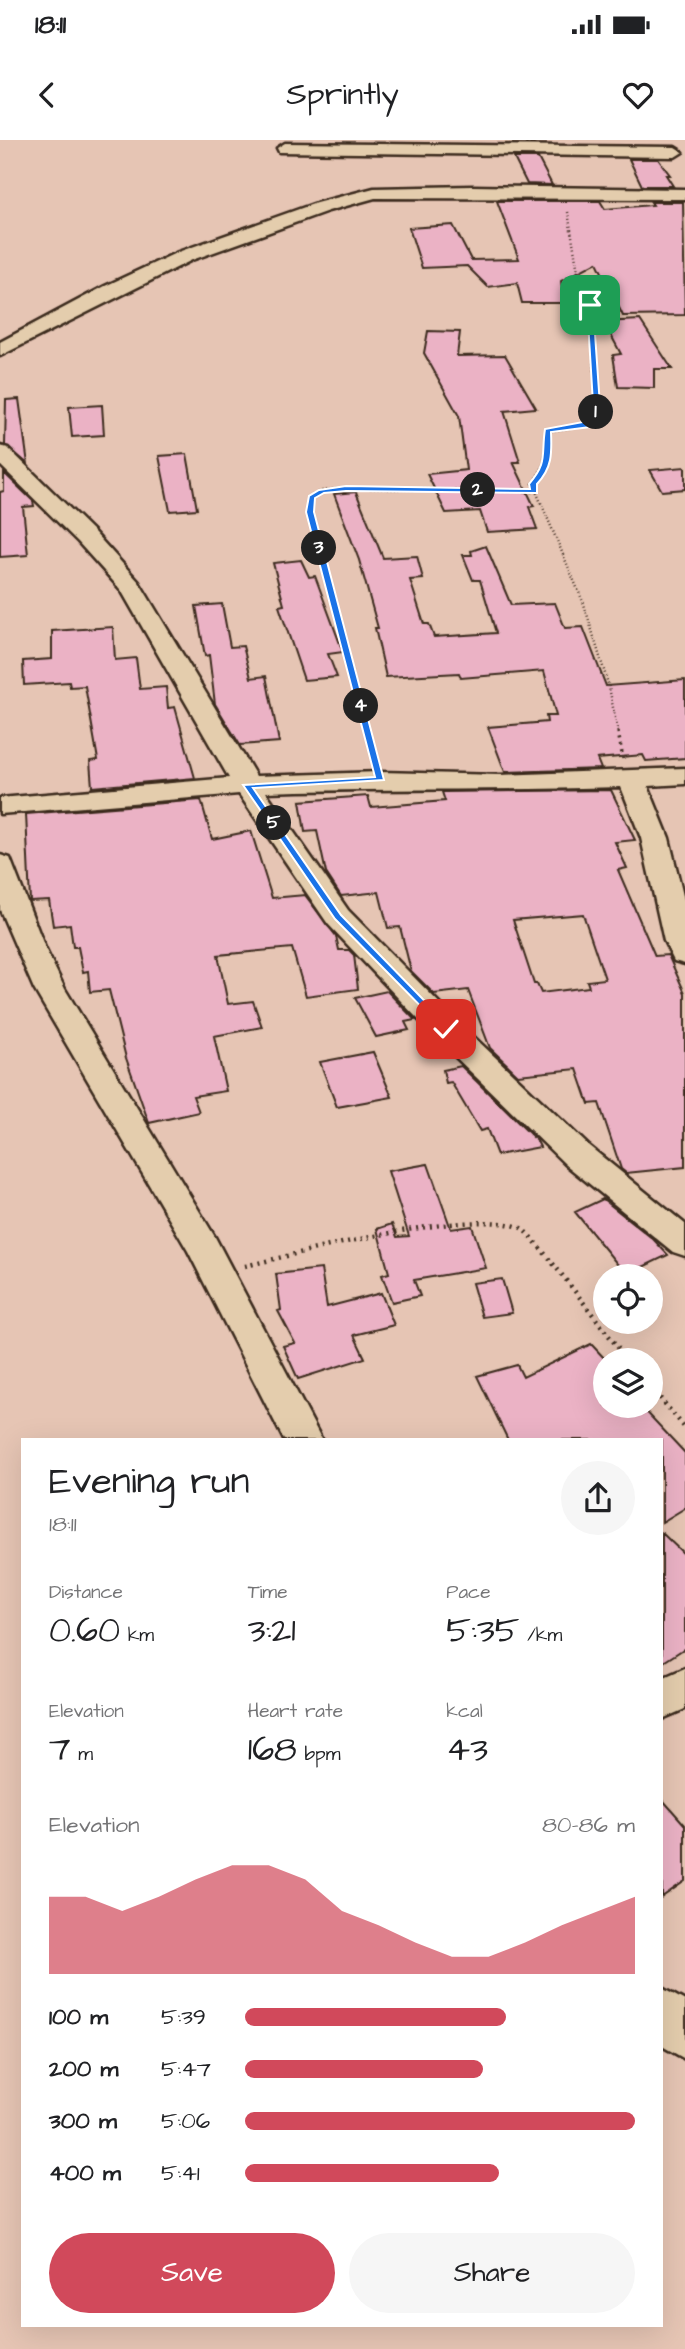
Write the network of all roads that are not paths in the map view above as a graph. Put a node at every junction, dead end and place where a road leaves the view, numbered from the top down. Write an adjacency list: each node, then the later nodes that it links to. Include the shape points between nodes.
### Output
1 (673, 146): 2 (street); 3 (street)
2 (285, 148)
3 (682, 169)
4 (685, 194): 5 (street, via 386,192 351,198 185,256)
5 (0, 350)
6 (0, 453): 9 (street, via 131,587)
7 (630, 776): 8 (street); 9 (street, via 500,783 380,780); 12 (street, via 655,838)
8 (685, 776)
9 (247, 785): 10 (street); 13 (street, via 338,917 577,1155)
10 (0, 806)
11 (0, 864): 14 (street, via 13,914 54,998 216,1273)
12 (685, 954)
13 (685, 1243)
14 (302, 1438)
15 (685, 1687): 16 (street)
16 (663, 1699)
17 (663, 2013): 18 (street)
18 (685, 2035)

